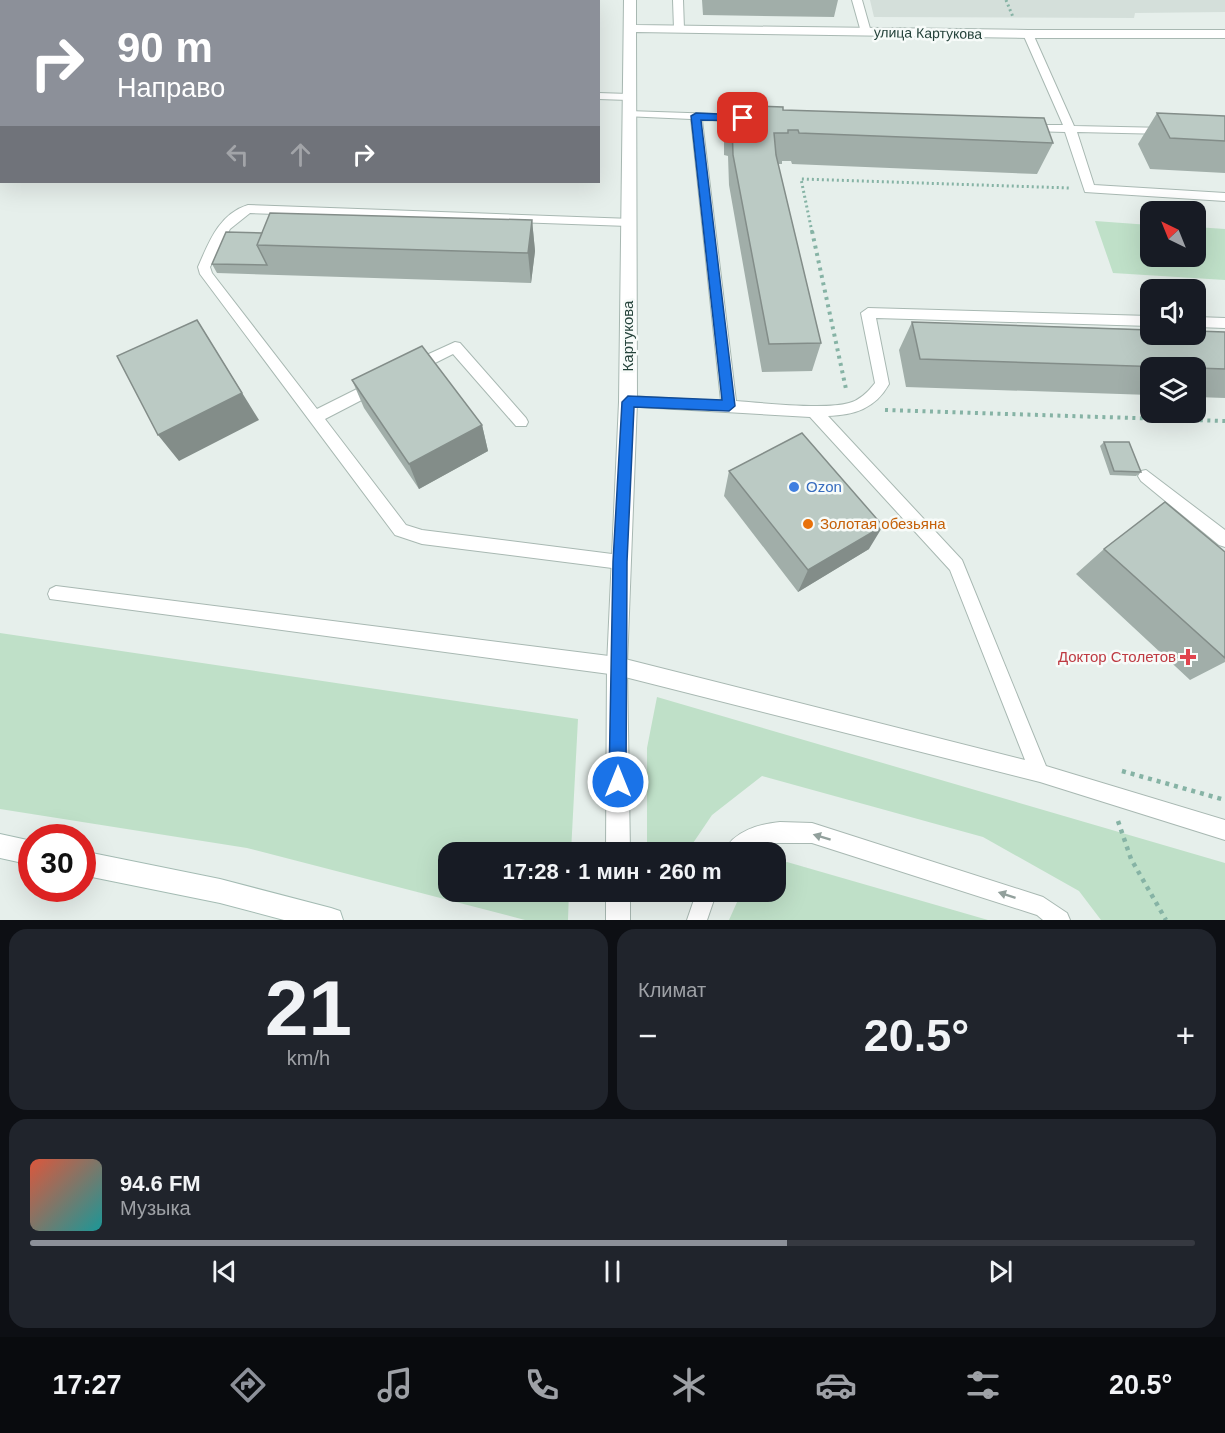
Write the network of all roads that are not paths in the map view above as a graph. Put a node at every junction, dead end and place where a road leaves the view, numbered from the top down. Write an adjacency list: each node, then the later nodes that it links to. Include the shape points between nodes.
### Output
1 (630, 0): 4 (street, Картукова)
2 (678, 0): 5 (lane)
3 (857, 0): 6 (lane)
4 (630, 28): 5 (street, улица Картукова); 10 (street, Картукова)
5 (679, 29): 6 (street, улица Картукова)
6 (866, 32): 7 (street, улица Картукова)
7 (1028, 34): 8 (street, улица Картукова); 14 (lane)
8 (1225, 34)
9 (600, 97): 10 (lane)
10 (628, 105): 11 (lane); 17 (street, Картукова)
11 (696, 116): 12 (lane); 24 (lane)
12 (754, 118)
13 (1012, 127): 14 (lane)
14 (1070, 129): 15 (lane); 16 (lane, via 1089,189)
15 (1177, 131)
16 (1225, 197)
17 (628, 222): 23 (street, Картукова); 26 (lane, via 248,209 237,214 226,223 204,267 206,274)
18 (1140, 321): 25 (lane, via 868,313 882,384 871,399 851,409)
19 (1206, 322): 20 (lane)
20 (1225, 323)
21 (405, 372): 27 (lane, via 455,347)
22 (385, 382): 26 (lane)
23 (628, 402): 24 (lane); 30 (street, Картукова)
24 (729, 406): 25 (lane)
25 (814, 411): 33 (lane, via 956,565)
26 (315, 417): 30 (lane, via 401,530 422,537)
27 (521, 422)
28 (1146, 476): 29 (lane)
29 (1225, 540)
30 (620, 562): 32 (street, Картукова)
31 (57, 594): 32 (lane)
32 (617, 666): 33 (lane); 35 (street, Картукова)
33 (1040, 773): 34 (lane)
34 (1225, 830)
35 (618, 842)
36 (744, 842): 45 (lane, one-way to 36, via 1043,907 812,833 776,831)
37 (0, 846): 38 (street)
38 (18, 850)
39 (96, 866): 42 (street, via 220,891)
40 (618, 902): 43 (street)
41 (703, 902): 44 (lane)
42 (331, 920)
43 (618, 920)
44 (697, 920)
45 (1060, 920)

